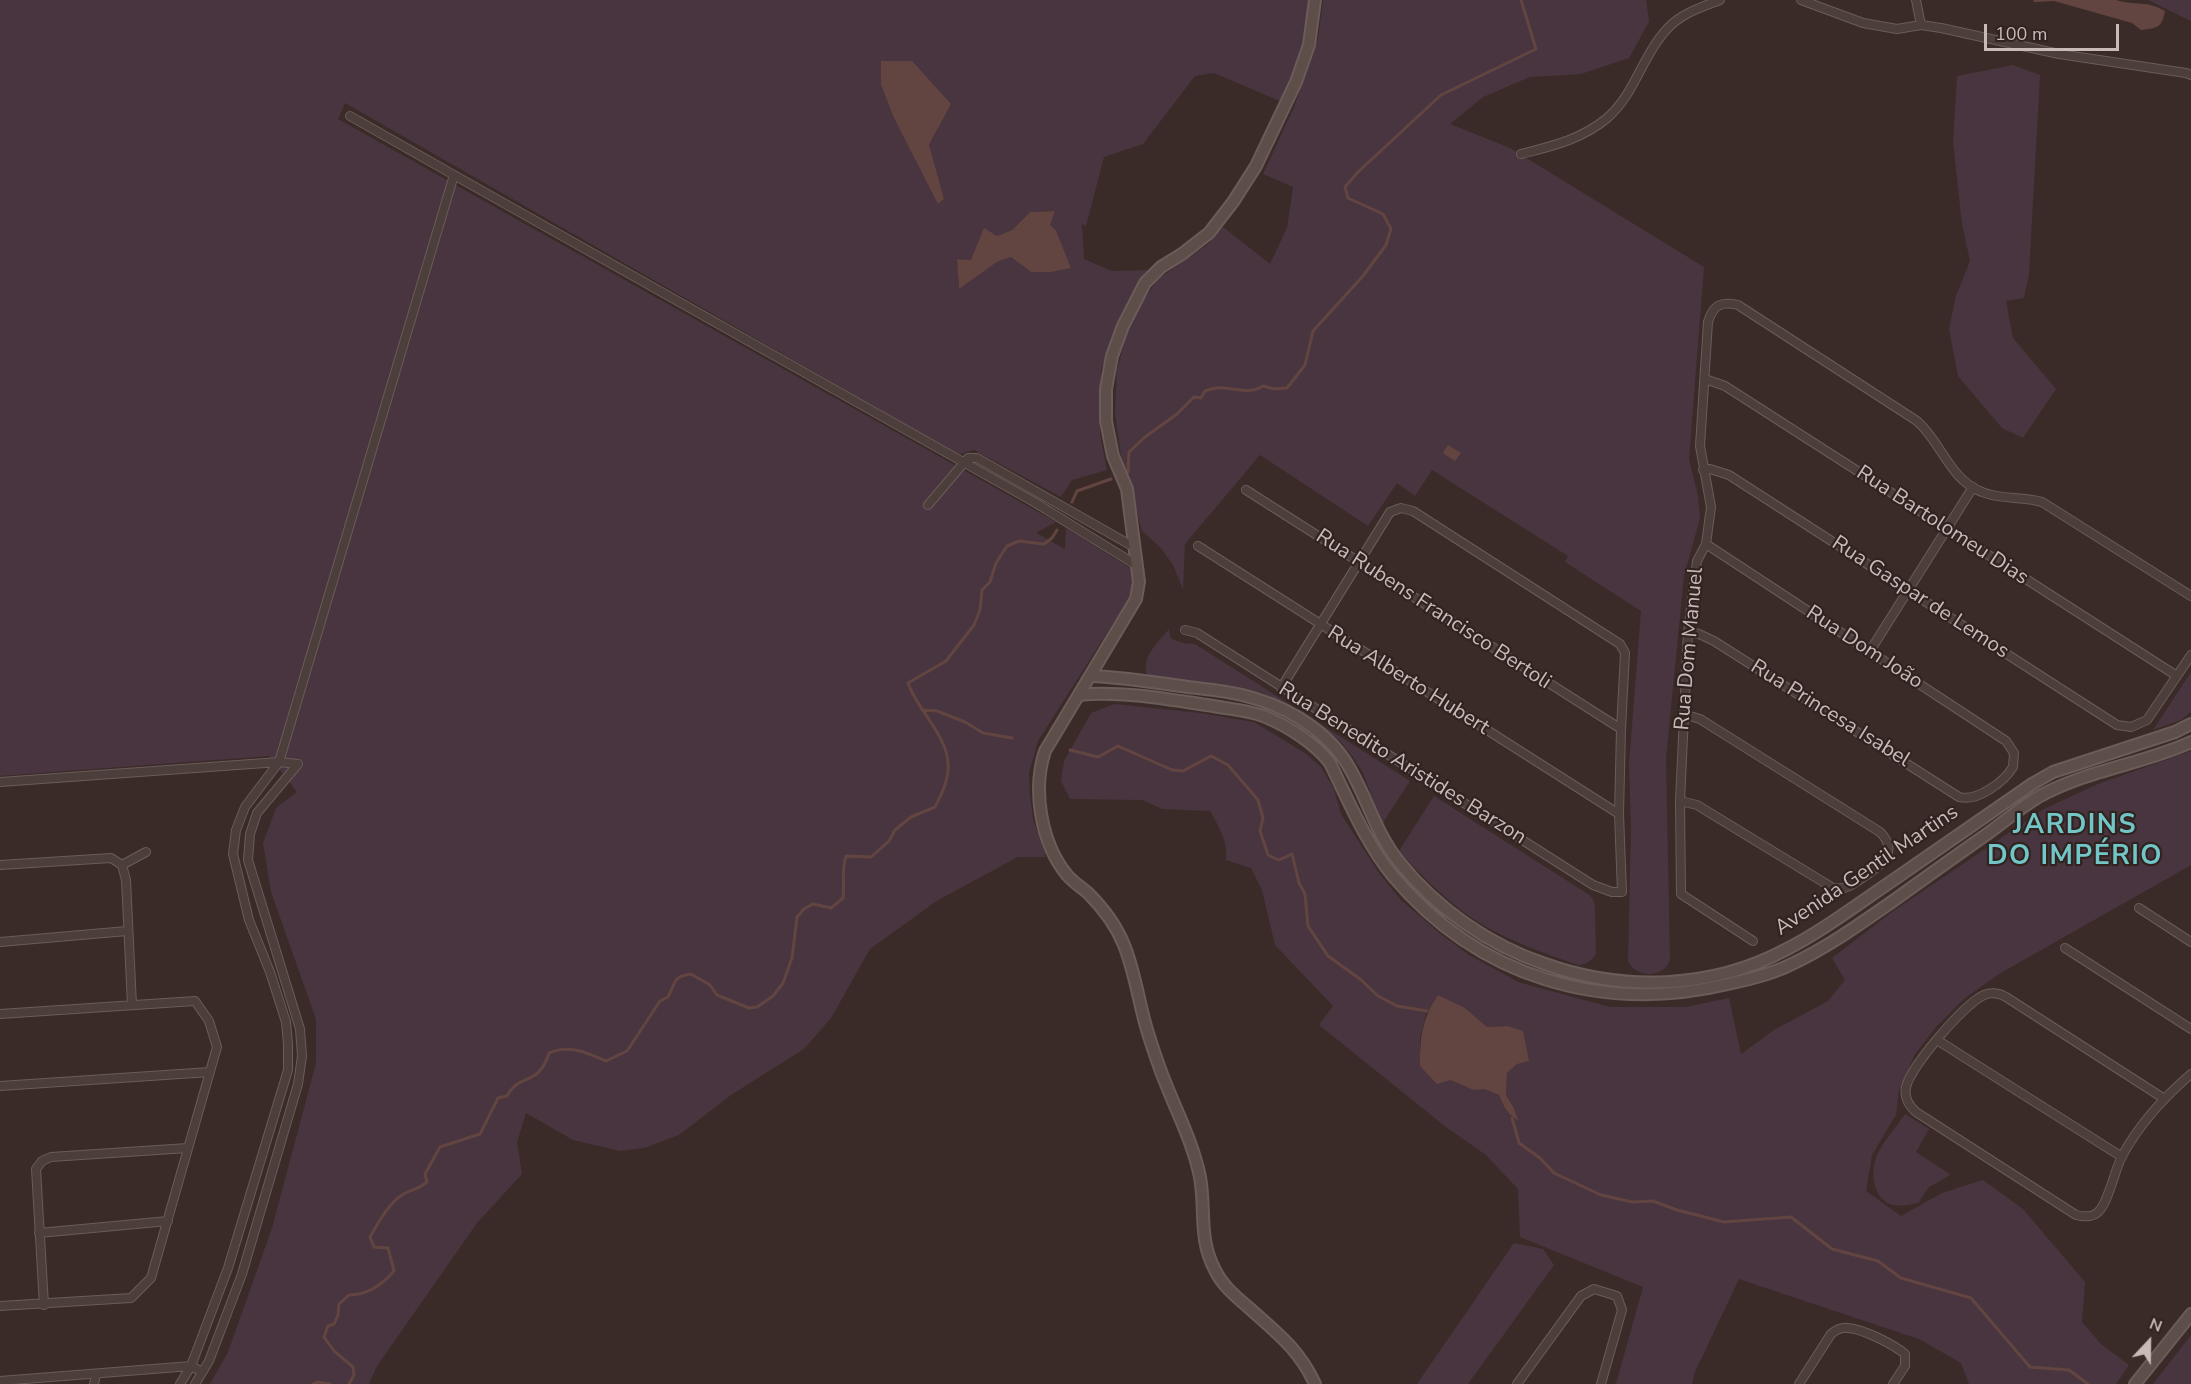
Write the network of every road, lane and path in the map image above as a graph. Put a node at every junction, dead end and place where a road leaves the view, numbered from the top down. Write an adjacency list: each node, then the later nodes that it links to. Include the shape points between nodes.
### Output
1 (1316, 0): 19 (main road, via 1309,45 1296,82 1256,166 1209,233 1145,283 1112,356 1106,421 1113,456 1127,489)
2 (1720, 0): 8 (street, via 1683,15 1668,27 1626,97 1606,119 1566,143)
3 (1801, 0): 5 (street, via 1863,23 1897,29)
4 (1916, 0): 5 (street)
5 (1921, 26): 6 (street)
6 (2191, 75)
7 (350, 116): 9 (street)
8 (1521, 154)
9 (454, 176): 11 (street); 40 (street)
10 (1705, 379): 12 (street, Rua Dom Manuel, via 1700,446); 13 (street, Rua Dom Manuel, via 1711,311 1719,304 1738,305 1917,421 1935,438 1952,470); 16 (street, Rua Bartolomeu Dias, via 1725,386)
11 (963, 464): 15 (street); 19 (street, via 968,458 977,458); 21 (street)
12 (1703, 470): 17 (street, Rua Dom Manuel, via 1712,507); 22 (street, Rua Gaspar de Lemos, via 1729,475)
13 (1973, 488): 16 (street); 23 (street, via 1992,496 2042,502)
14 (1246, 490): 20 (street, Rua Rubens Francisco Bertoli)
15 (928, 505)
16 (1948, 529): 22 (street); 30 (street, Rua Bartolomeu Dias)
17 (1706, 544): 26 (street, Rua Dom Manuel, via 1696,561); 27 (street, Rua Dom João)
18 (1198, 546): 24 (street, Rua Alberto Hubert)
19 (1134, 547): 21 (main road)
20 (1359, 562): 24 (street); 37 (street, Rua Rubens Francisco Bertoli); 37 (street, via 1390,512 1401,508 1413,511 1620,644 1626,660)
21 (1138, 566): 29 (main road, via 1136,599)
22 (1909, 591): 27 (street); 30 (street, Rua Gaspar de Lemos, via 2117,725 2135,726 2151,717)
23 (2191, 596)
24 (1320, 625): 32 (street); 43 (street, Rua Alberto Hubert)
25 (1185, 630): 32 (street, Rua Benedito Aristides Barzon, via 1197,633)
26 (1688, 632): 35 (street, Rua Dom Manuel); 39 (street, Rua Princesa Isabel, via 1714,641 1959,797 1980,796 2012,771)
27 (1870, 651): 39 (street, Rua Dom João, via 2006,741)
28 (2191, 655): 30 (street)
29 (1091, 676): 31 (main road, Avenida Gentil Martins); 34 (main road)
30 (2177, 676)
31 (1117, 677): 33 (street); 54 (main road, Avenida Gentil Martins, via 1240,694 1302,720 1329,741 1344,760 1377,829 1399,862 1428,894 1491,940 1527,958)
32 (1281, 688): 43 (street, Rua Benedito Aristides Barzon, via 1593,885 1612,892 1622,892)
33 (1113, 694): 34 (main road, Avenida Gentil Martins); 58 (main road, Avenida Gentil Martins, via 1242,711 1262,716 1292,732 1330,763 1366,835 1392,874 1453,933 1519,970 1560,984)
34 (1079, 695): 83 (main road, via 1056,730 1040,767 1041,809 1051,847 1069,878 1089,894 1114,924 1124,946 1153,1049 1200,1178 1207,1254 1232,1292 1294,1348)
35 (1683, 714): 42 (street, Rua Dom Manuel); 42 (street, via 1700,719 1880,831 1886,840 1887,855 1882,864 1850,887 1829,887 1697,804)
36 (2191, 724): 53 (main road, Avenida Gentil Martins, via 2054,772 1784,951 1745,967)
37 (1621, 729): 43 (street)
38 (2191, 742): 57 (main road, Avenida Gentil Martins, via 2040,796 1843,936 1770,974)
39 (2015, 758)
40 (279, 762): 41 (street); 76 (street, via 244,807 232,854 249,920 286,1022 288,1070 228,1268); 77 (street, via 298,764 258,813 250,834 248,860 300,1029 302,1056 298,1084 242,1274)
41 (0, 782)
42 (1680, 801): 49 (street, Rua Dom Manuel, via 1681,894)
43 (1619, 814)
44 (146, 852): 46 (street)
45 (0, 865): 46 (street, via 111,858)
46 (122, 865): 48 (street)
47 (2139, 908): 51 (street)
48 (127, 931): 50 (street); 61 (street)
49 (1753, 941)
50 (0, 942)
51 (2191, 942)
52 (2065, 948): 63 (street)
53 (1696, 979): 55 (main road, Avenida Gentil Martins); 57 (main road)
54 (1607, 981): 56 (main road, Avenida Gentil Martins); 58 (main road)
55 (1682, 981): 56 (main road, Avenida Gentil Martins); 59 (main road)
56 (1621, 982): 60 (main road)
57 (1697, 992): 59 (main road, Avenida Gentil Martins)
58 (1606, 993): 60 (main road, Avenida Gentil Martins)
59 (1683, 993): 60 (main road, Avenida Gentil Martins)
60 (1620, 994)
61 (132, 1005): 62 (street); 65 (street, via 195,1001 209,1021 217,1047)
62 (0, 1014)
63 (2191, 1029)
64 (1937, 1040): 68 (street, via 1979,998 1994,993); 70 (street); 70 (street, via 1908,1082 1907,1100 1916,1112 2073,1213 2083,1217 2098,1212)
65 (210, 1072): 67 (street); 69 (street)
66 (2191, 1074): 68 (street)
67 (0, 1086)
68 (2163, 1098): 70 (street)
69 (188, 1148): 71 (street); 72 (street, via 42,1161 36,1169)
70 (2121, 1157)
71 (168, 1221): 72 (street); 73 (street, via 151,1278 131,1298)
72 (39, 1233): 73 (street)
73 (44, 1305): 74 (street)
74 (0, 1306)
75 (2191, 1314): 88 (main road)
76 (192, 1366): 77 (street); 78 (street); 81 (street)
77 (202, 1372): 82 (street)
78 (96, 1375): 79 (street); 80 (street)
79 (0, 1381)
80 (94, 1384)
81 (180, 1384)
82 (195, 1384)
83 (1316, 1384)
84 (1517, 1384): 85 (street, via 1581,1296 1594,1289 1617,1296 1622,1310)
85 (1601, 1384)
86 (1799, 1384): 87 (street, via 1831,1334 1850,1328 1905,1353 1905,1366)
87 (1893, 1384)
88 (2135, 1384)

